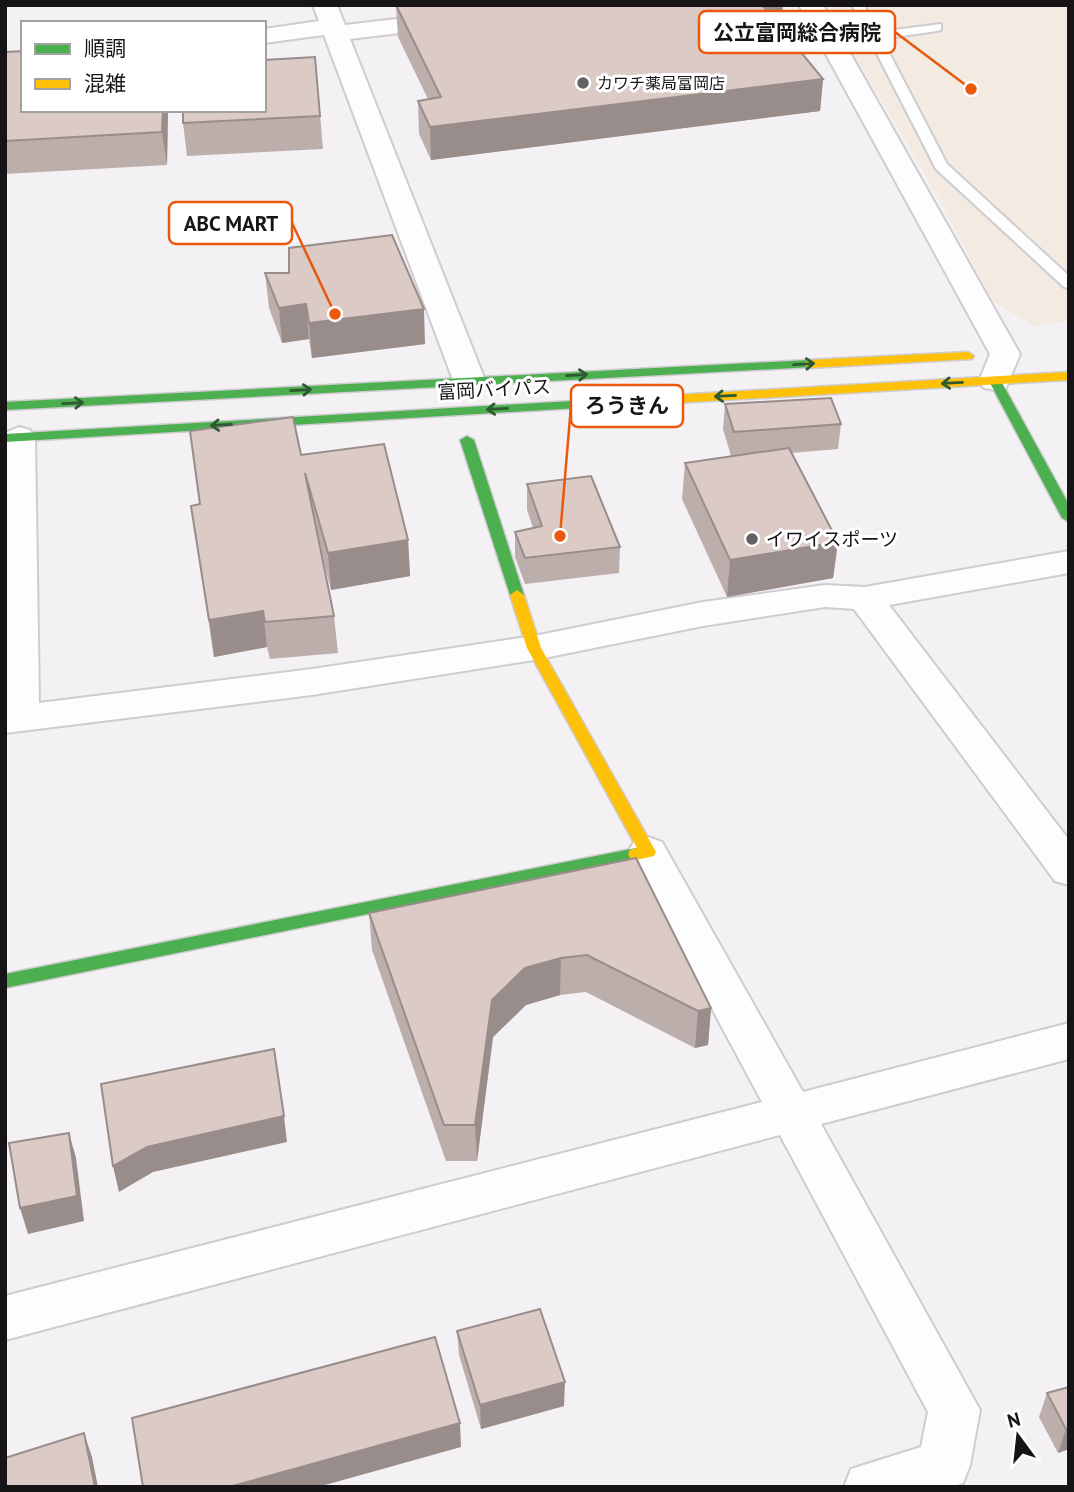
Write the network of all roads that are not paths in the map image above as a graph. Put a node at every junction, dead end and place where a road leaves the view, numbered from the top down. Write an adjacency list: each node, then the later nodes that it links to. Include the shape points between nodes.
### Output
1 (811, 5): 10 (street)
2 (858, 5): 7 (lane)
3 (468, 18): 4 (street)
4 (331, 22): 6 (street); 12 (street)
5 (937, 27): 7 (lane)
6 (266, 36)
7 (874, 36): 8 (lane, via 941,166)
8 (1063, 270): 9 (lane)
9 (1069, 284)
10 (1011, 354): 12 (main road, 富岡バイパス, one-way to 10); 13 (street)
11 (1069, 376): 13 (main road, 富岡バイパス)
12 (469, 380): 14 (main road, 富岡バイパス, one-way to 12)
13 (995, 381): 14 (main road, 富岡バイパス, one-way to 14); 16 (main road)
14 (10, 427): 20 (street)
15 (467, 440): 19 (main road)
16 (1069, 517)
17 (1069, 562): 18 (street)
18 (865, 598): 19 (street, via 825,596 703,614); 22 (street)
19 (534, 648): 20 (street, via 312,682); 21 (main road)
20 (12, 719)
21 (648, 852): 23 (main road); 25 (street)
22 (1069, 870)
23 (5, 981)
24 (1069, 1041): 25 (street)
25 (793, 1114): 26 (street); 27 (street, via 954,1410 944,1465)
26 (5, 1318)
27 (870, 1487)

